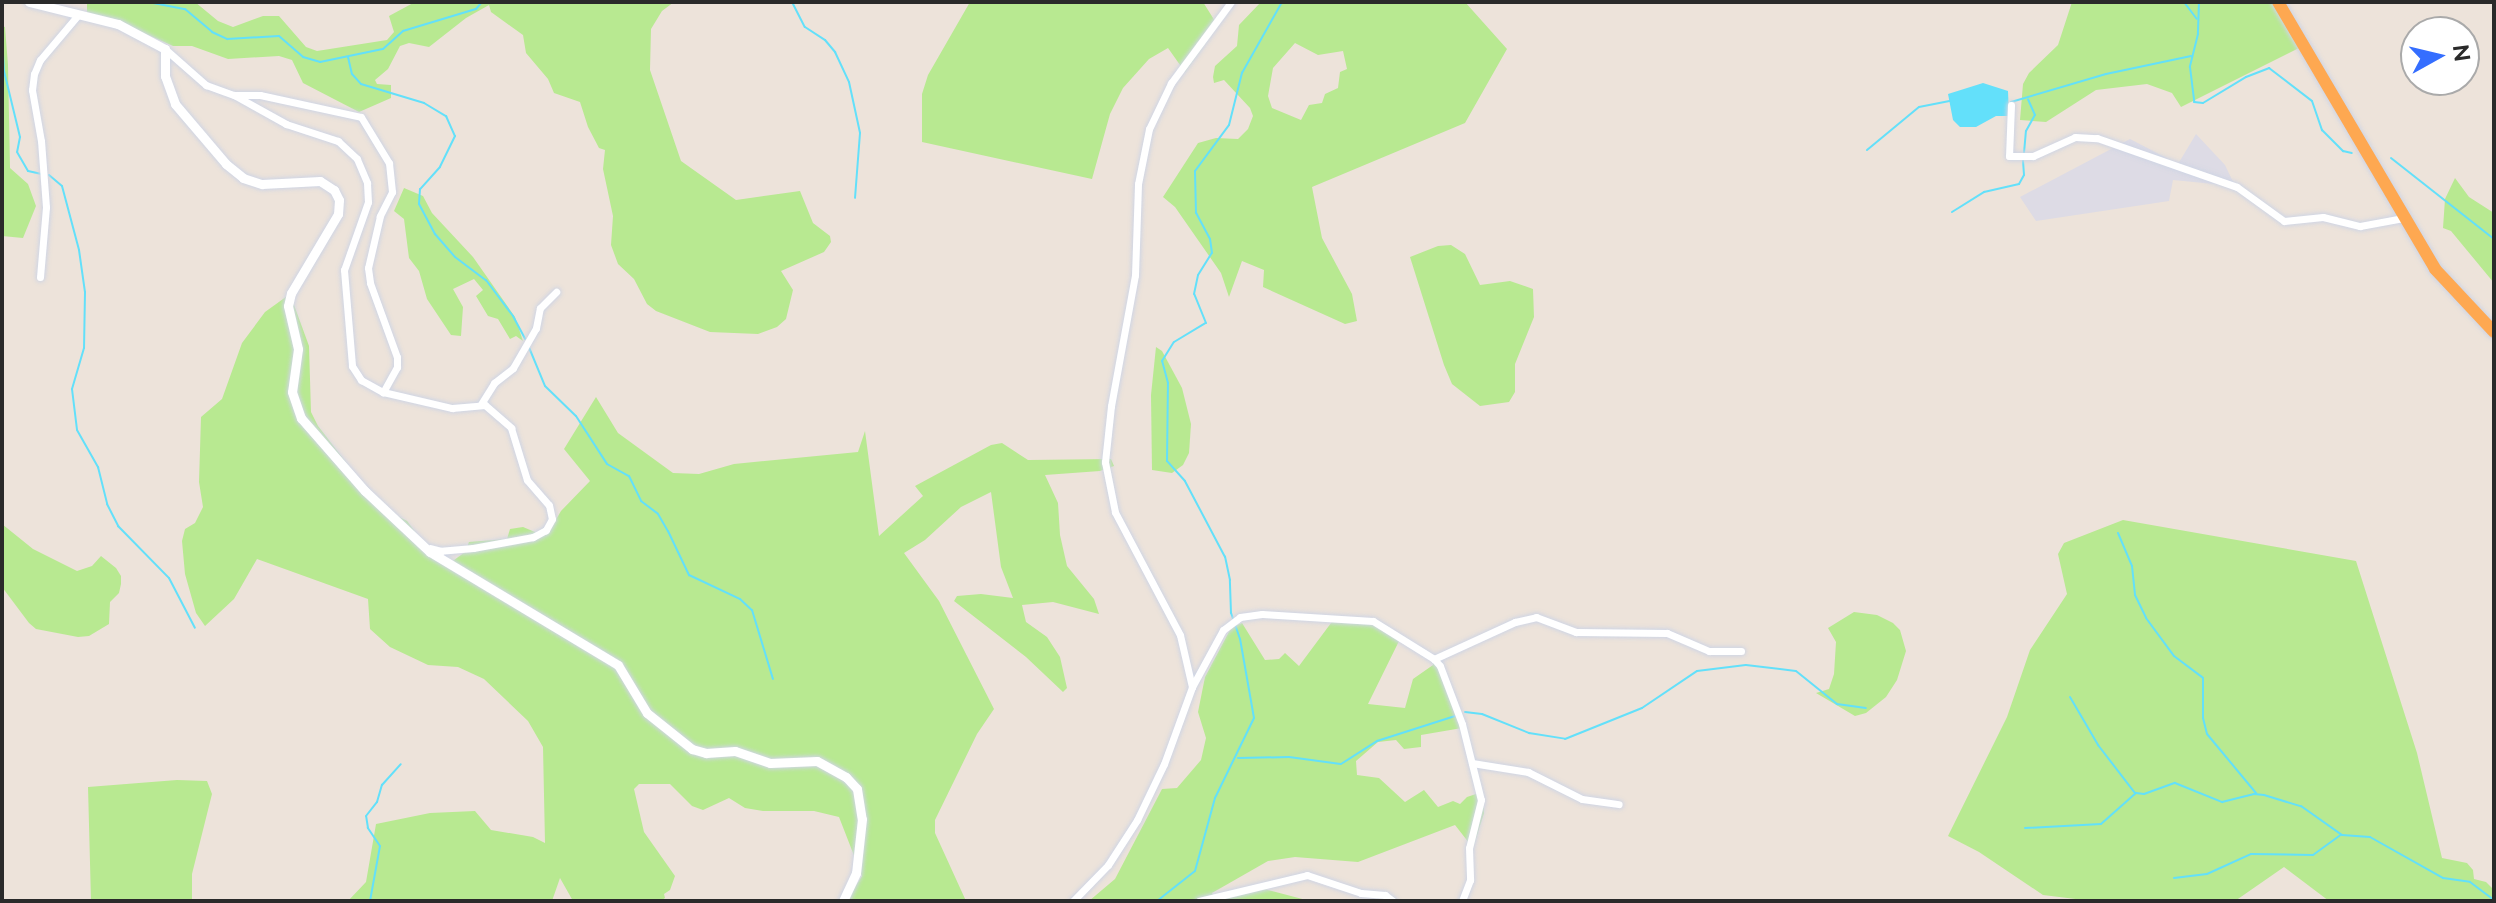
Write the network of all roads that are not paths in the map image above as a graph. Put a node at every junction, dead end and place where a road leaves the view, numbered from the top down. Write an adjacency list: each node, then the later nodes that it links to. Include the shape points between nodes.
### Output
1 (29, 2): 4 (street)
2 (1231, 2): 17 (street, via 1171,83 1149,129 1138,184 1133,286 1105,462 1115,512 1180,635)
3 (2278, 2): 8 (highway)
4 (77, 16): 5 (street, via 134,30); 9 (street, via 34,74 46,207)
5 (165, 49): 6 (street, via 206,85); 14 (street, via 165,76 175,104 226,164 253,183 320,181 334,190 338,214 289,299 298,349 294,404 345,471)
6 (234, 95): 12 (street, via 286,124 338,141 364,172 368,202 344,270 345,307 355,373 368,387); 12 (street, via 260,95 361,117 389,163 392,192 380,216 368,268 397,357)
7 (2011, 105): 8 (street, via 2009,156 2033,156 2075,137 2097,138 2237,187 2284,221 2323,217 2360,226)
8 (2403, 218): 11 (highway, via 2435,269)
9 (40, 277)
10 (556, 292): 13 (street, via 540,308 536,328 513,368 494,383)
11 (2494, 332)
12 (383, 392): 13 (street, via 452,408)
13 (481, 404): 14 (street, via 511,428 527,480 549,505 550,524 541,535 473,548 441,551)
14 (418, 541): 20 (street, via 450,566 618,665 647,713 692,749 735,751 770,763 817,761 837,769 857,789 862,819 856,873)
15 (1741, 651): 16 (street, via 1709,651 1667,633 1584,633 1536,617)
16 (1434, 659): 17 (street, via 1382,625 1358,618 1262,614 1227,625); 18 (street)
17 (1192, 687): 21 (street, via 1137,820 1108,865)
18 (1472, 763): 19 (street, via 1528,772 1582,799); 24 (street, via 1481,812 1469,848 1470,880)
19 (1619, 804)
20 (843, 901)
21 (1073, 901)
22 (1199, 901): 23 (street, via 1307,875)
23 (1393, 901)
24 (1462, 901)

